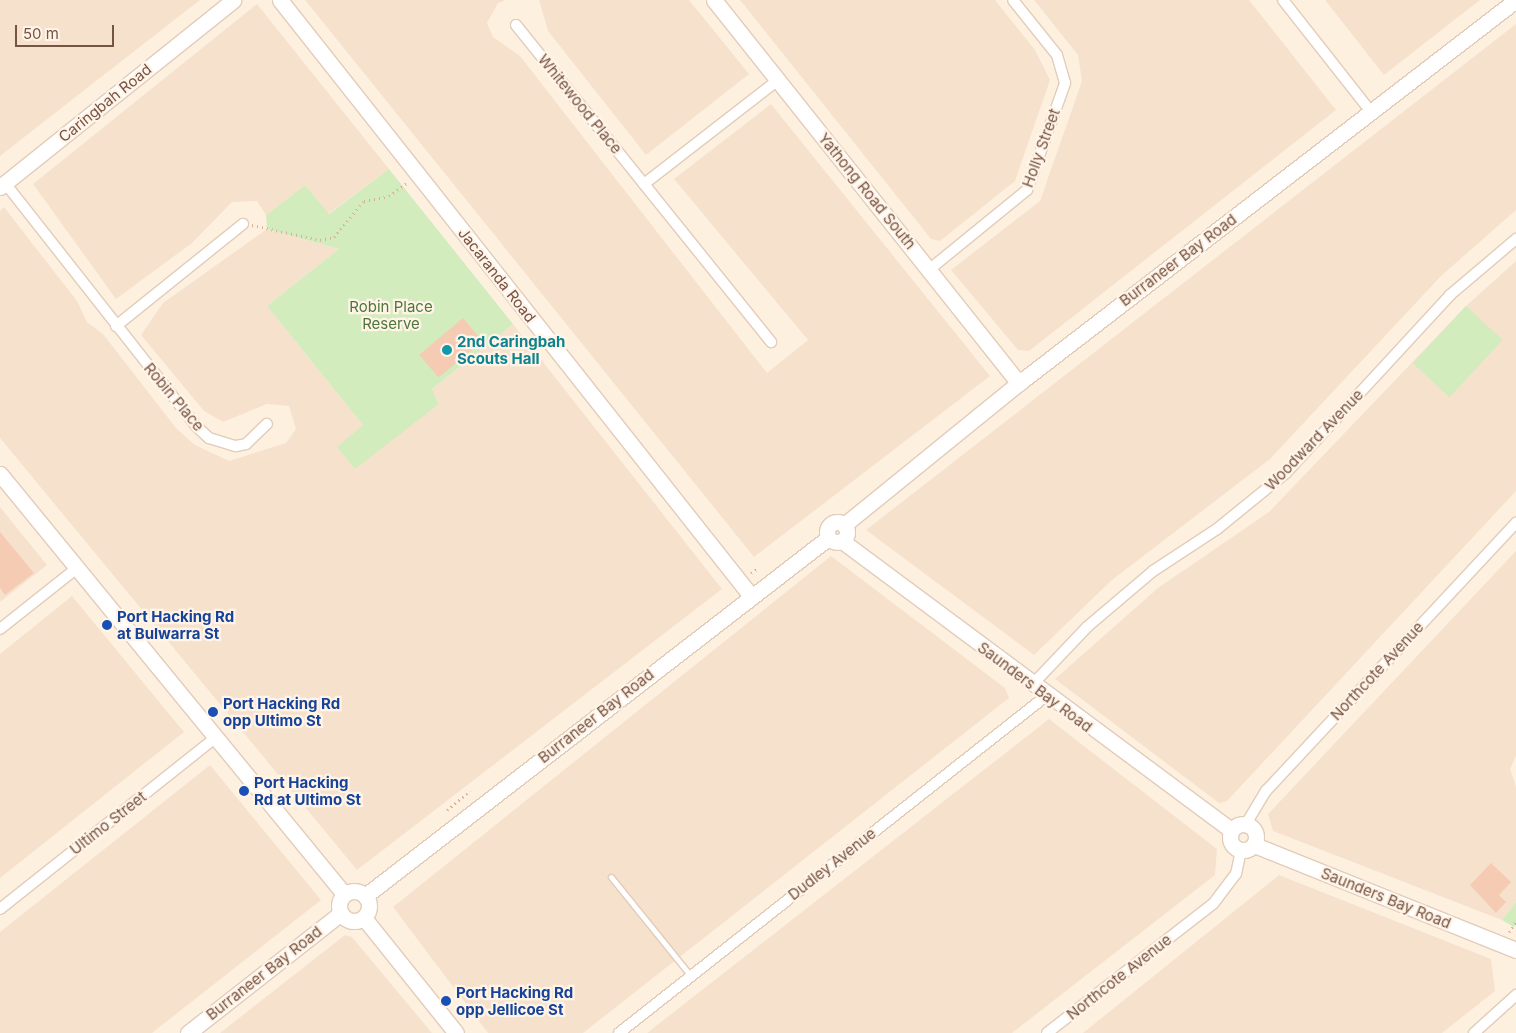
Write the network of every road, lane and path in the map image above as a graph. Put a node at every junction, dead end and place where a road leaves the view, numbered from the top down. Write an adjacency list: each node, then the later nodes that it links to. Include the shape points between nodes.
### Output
1 (233, 0): 12 (street, Caringbah Road)
2 (280, 0): 10 (street, Jacaranda Road)
3 (714, 0): 8 (street, Yathong Road South)
4 (1014, 0): 15 (street, Holly Street, via 1061,62 1065,83 1028,190)
5 (1283, 0): 9 (street)
6 (1516, 0): 9 (street, Burraneer Bay Road)
7 (516, 25): 11 (street, Whitewood Place)
8 (777, 80): 11 (street); 15 (street, Yathong Road South)
9 (1371, 112): 18 (street, Burraneer Bay Road)
10 (418, 175): 13 (path, via 389,196 364,201 334,237 320,240); 24 (street, Jacaranda Road)
11 (644, 184): 17 (street, Whitewood Place)
12 (3, 185): 16 (street, Robin Place)
13 (244, 224): 16 (street)
14 (1516, 239): 26 (street, Woodward Avenue, via 1450,295 1286,472 1217,529 1154,571 1088,627)
15 (930, 269): 18 (street, Yathong Road South)
16 (116, 326): 19 (street, Robin Place, via 209,438 227,445 246,444)
17 (771, 342)
18 (1019, 382): 22 (street, Burraneer Bay Road, via 844,525 832,523)
19 (267, 424)
20 (0, 474): 23 (street)
21 (1516, 523): 31 (street, Northcote Avenue, via 1266,791)
22 (835, 540): 24 (street, Burraneer Bay Road); 26 (street, Saunders Bay Road)
23 (77, 568): 25 (street); 28 (street)
24 (751, 596): 37 (street, Burraneer Bay Road)
25 (0, 629)
26 (1032, 685): 27 (street, Saunders Bay Road)
27 (1046, 696): 32 (street, Saunders Bay Road); 42 (street, Dudley Avenue)
28 (216, 738): 36 (street); 38 (street, Ultimo Street)
29 (470, 792): 30 (path)
30 (447, 810)
31 (1246, 824): 32 (street, via 1238,823); 33 (street, via 1253,831)
32 (1230, 829): 34 (street)
33 (1257, 846): 34 (street); 41 (street, Saunders Bay Road)
34 (1241, 850): 47 (street, Northcote Avenue, via 1236,874 1213,904)
35 (611, 877): 42 (lane)
36 (344, 894): 37 (street, via 357,891); 39 (street)
37 (365, 896): 40 (street, via 369,904)
38 (0, 909)
39 (340, 914): 40 (street, via 351,921); 44 (street, Burraneer Bay Road)
40 (364, 918): 45 (street)
41 (1516, 950)
42 (690, 976): 46 (street, Dudley Avenue)
43 (1516, 995): 48 (street)
44 (188, 1033)
45 (456, 1033)
46 (618, 1033)
47 (1047, 1033)
48 (1474, 1033)

